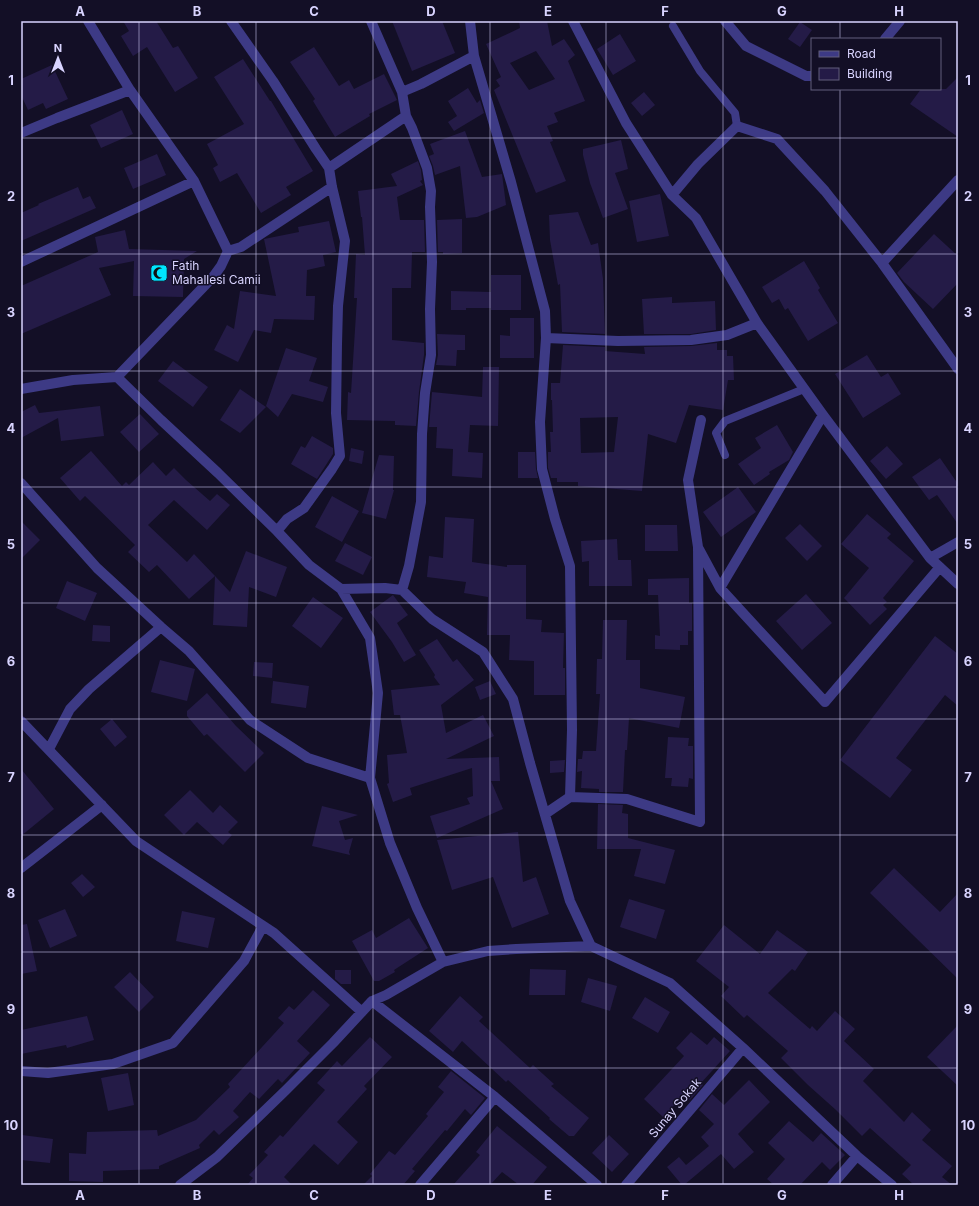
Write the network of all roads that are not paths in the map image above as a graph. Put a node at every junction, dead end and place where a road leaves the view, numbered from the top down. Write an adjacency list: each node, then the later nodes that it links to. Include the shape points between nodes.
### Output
1 (88, 21): 12 (street)
2 (231, 21): 17 (street)
3 (371, 21): 13 (street)
4 (470, 21): 10 (street)
5 (573, 21): 21 (street, via 626,123)
6 (725, 21): 11 (street, via 746,46 806,76)
7 (900, 21): 9 (street)
8 (673, 26): 15 (lane, via 700,71 735,113)
9 (886, 38)
10 (474, 56): 13 (street); 26 (street, via 545,311)
11 (811, 76)
12 (130, 90): 16 (street); 19 (street)
13 (402, 92): 14 (street)
14 (406, 116): 17 (street); 43 (street, via 427,168 431,190 432,262 430,354 422,434 421,502)
15 (737, 126): 21 (street, via 698,164); 24 (street, via 777,140 825,190)
16 (21, 133)
17 (329, 168): 20 (street)
18 (958, 180): 24 (street)
19 (194, 181): 22 (street); 23 (street)
20 (332, 187): 22 (street, via 241,247); 35 (street, via 345,241 337,344 336,413 340,456 304,508 287,519)
21 (672, 195): 25 (street, via 696,218)
22 (228, 251): 28 (street, via 213,277)
23 (21, 262)
24 (882, 263): 27 (street)
25 (757, 323): 26 (street, via 728,335 691,340 618,341); 29 (street)
26 (546, 338): 48 (street, via 540,422 542,470 570,566)
27 (958, 369)
28 (117, 377): 30 (street, via 73,380); 35 (street)
29 (804, 389): 31 (street); 33 (lane, via 725,421 716,433)
30 (21, 390)
31 (823, 415): 38 (street); 41 (street)
32 (700, 420): 37 (street, via 688,480)
33 (725, 455)
34 (21, 483): 44 (street, via 97,568)
35 (277, 531): 42 (street, via 308,565)
36 (958, 542): 38 (street)
37 (698, 547): 41 (street); 48 (street, via 700,822 627,799)
38 (930, 558): 39 (street)
39 (940, 567): 40 (street); 41 (street, via 826,702)
40 (958, 584)
41 (720, 588)
42 (341, 589): 43 (street); 47 (street, via 370,638 378,694)
43 (402, 590): 50 (street, via 432,619 483,652 513,698)
44 (160, 627): 46 (street, via 88,689 70,709); 47 (street, via 189,651 250,720 308,758)
45 (21, 721): 46 (street)
46 (49, 749): 49 (street)
47 (370, 778): 54 (street, via 390,843)
48 (570, 797): 50 (street)
49 (102, 805): 51 (street); 52 (street, via 136,841)
50 (545, 814): 53 (street, via 570,901)
51 (21, 868)
52 (263, 926): 56 (street); 58 (street, via 244,961 173,1043 113,1064 48,1073)
53 (591, 946): 54 (street, via 488,951); 57 (street, via 670,983)
54 (442, 962): 55 (street)
55 (372, 1001): 56 (street); 59 (street)
56 (362, 1012): 61 (street, via 217,1157)
57 (743, 1048): 60 (street); 64 (street, Sunay Sokak)
58 (21, 1071)
59 (495, 1097): 62 (street); 63 (street)
60 (857, 1156): 65 (street); 66 (street)
61 (180, 1185)
62 (420, 1185)
63 (597, 1185)
64 (626, 1185)
65 (832, 1185)
66 (892, 1185)

